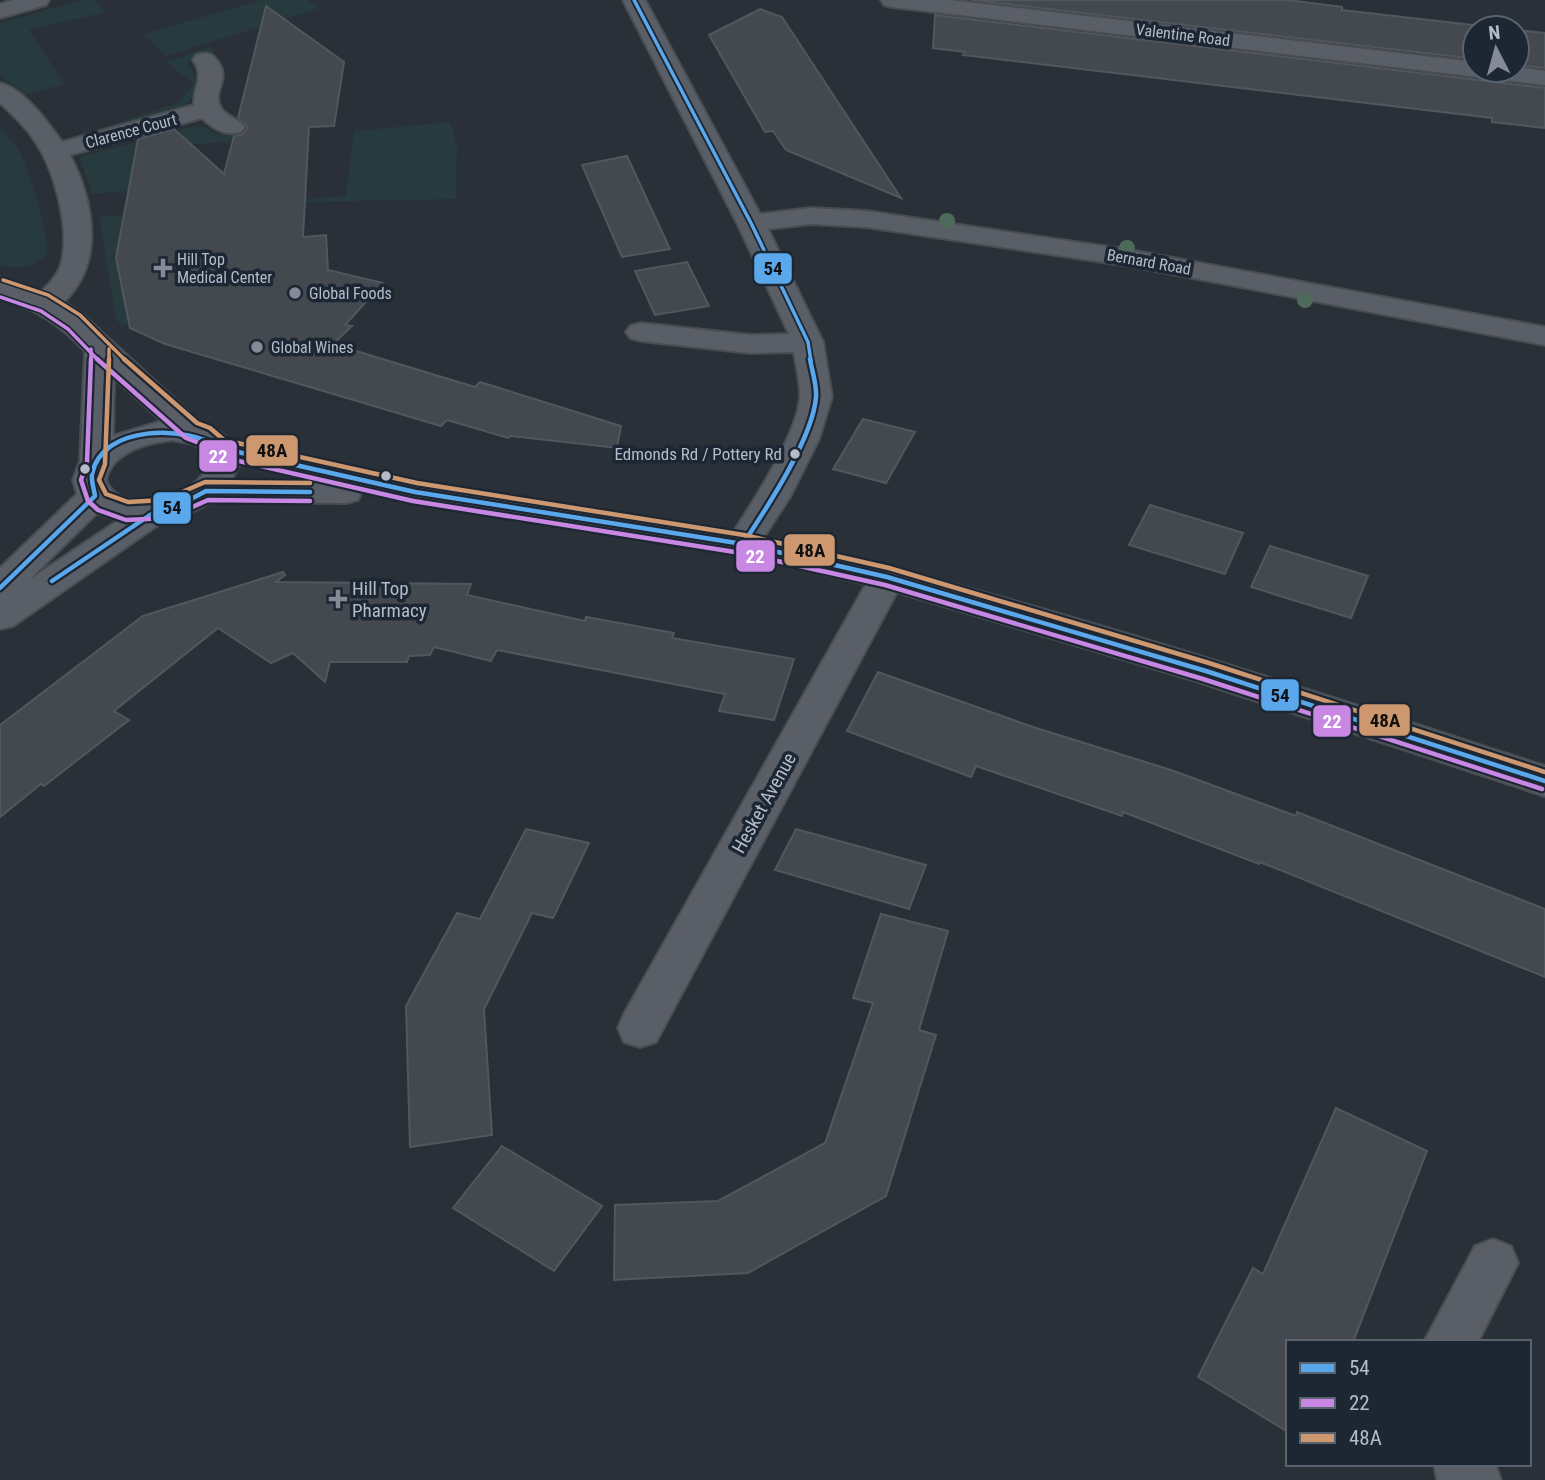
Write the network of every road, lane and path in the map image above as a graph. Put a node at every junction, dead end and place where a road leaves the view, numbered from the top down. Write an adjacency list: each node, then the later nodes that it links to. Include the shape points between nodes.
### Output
1 (38, 0): 4 (street)
2 (634, 0): 11 (street)
3 (892, 0): 6 (street, Valentine Road)
4 (0, 11)
5 (205, 60): 8 (street, via 214,74 206,94)
6 (1461, 67)
7 (0, 90): 10 (street)
8 (207, 109): 9 (street); 10 (street, Clarence Court)
9 (232, 127)
10 (55, 151): 13 (street, via 74,209 77,255 61,289)
11 (751, 223): 15 (street, Bernard Road, via 811,216 866,219 1130,258); 16 (street)
12 (0, 288): 13 (street)
13 (45, 303): 17 (street, via 74,322)
14 (640, 332): 16 (street, via 750,344)
15 (1545, 336)
16 (808, 342): 24 (street, via 816,397 773,497)
17 (100, 349): 18 (street); 20 (street)
18 (192, 431): 19 (street); 20 (street, via 143,434 111,449)
19 (220, 448): 21 (street, via 222,474); 22 (street)
20 (96, 480): 23 (street, via 116,508); 25 (street)
21 (206, 492): 22 (street); 23 (street)
22 (415, 492): 24 (street)
23 (156, 511): 27 (street)
24 (743, 544): 26 (street)
25 (5, 575)
26 (887, 577): 28 (street, via 1206,671); 29 (street, Hesket Avenue)
27 (0, 617)
28 (1545, 781)
29 (640, 1028)
30 (1493, 1263): 31 (street)
31 (1451, 1340)
32 (1461, 1466): 33 (street, via 1462,1474)
33 (1474, 1480)

